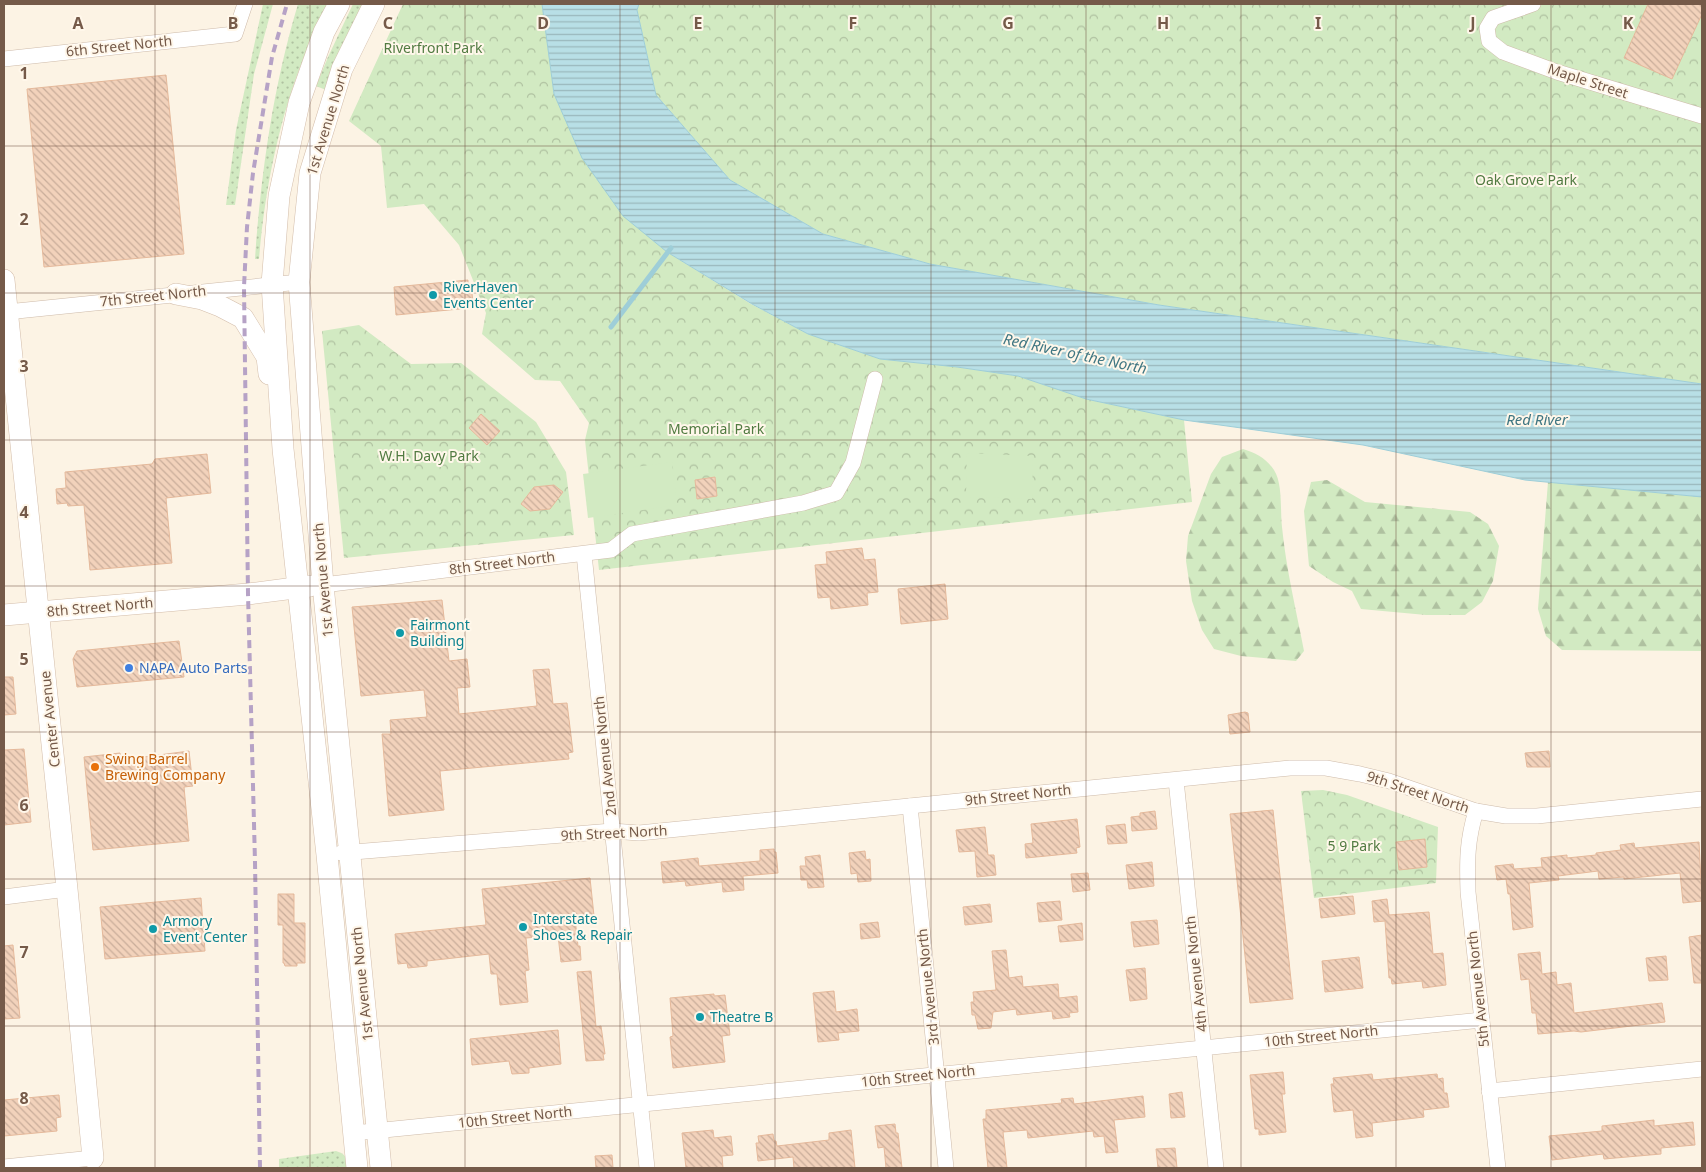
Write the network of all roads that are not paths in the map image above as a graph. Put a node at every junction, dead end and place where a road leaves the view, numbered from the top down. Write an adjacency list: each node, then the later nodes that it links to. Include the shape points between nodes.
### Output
1 (245, 4): 5 (street, 6th Street North, via 235,34)
2 (339, 4): 9 (main road, 1st Avenue North, via 324,32 299,103 279,196)
3 (374, 4): 8 (main road, 1st Avenue North, via 342,69 310,173)
4 (1533, 4): 6 (street, Maple Street, via 1492,18 1487,28 1489,41 1503,52 1558,72)
5 (4, 59)
6 (1702, 116)
7 (4, 280): 11 (main road, Center Avenue)
8 (299, 282): 9 (street, 7th Street North); 15 (main road, 1st Avenue North)
9 (272, 284): 10 (street, 7th Street North); 13 (main road, 1st Avenue North)
10 (176, 294): 11 (street, 7th Street North); 13 (main road, via 202,299 243,318 266,357)
11 (7, 312): 17 (main road, Center Avenue)
12 (875, 378): 14 (street, 8th Street North, via 854,463 836,493 803,503 632,534 611,550)
13 (283, 449): 16 (main road, 1st Avenue North)
14 (584, 554): 15 (street, 8th Street North); 23 (street, 2nd Avenue North)
15 (322, 585): 16 (main road, 8th Street North); 24 (main road, 1st Avenue North)
16 (297, 588): 17 (main road, 8th Street North); 25 (main road, 1st Avenue North)
17 (39, 612): 18 (main road, 8th Street North); 26 (main road, Center Avenue)
18 (4, 615)
19 (1176, 780): 21 (street, 9th Street North); 22 (street, 9th Street North, via 1287,768 1326,768 1389,781); 29 (street, 4th Avenue North)
20 (1702, 799): 22 (street, 9th Street North, via 1537,816 1506,816)
21 (910, 806): 23 (street, 9th Street North, via 639,833); 31 (street, 3rd Avenue North)
22 (1476, 811): 28 (street, 5th Avenue North, via 1469,835 1467,865)
23 (612, 831): 24 (street, 9th Street North); 33 (street, 2nd Avenue North)
24 (349, 853): 25 (street, 9th Street North); 34 (main road, 1st Avenue North)
25 (326, 855): 35 (main road, 1st Avenue North)
26 (67, 890): 27 (street); 36 (main road, Center Avenue)
27 (4, 896)
28 (1482, 1020): 29 (street, 10th Street North); 32 (street, 5th Avenue North)
29 (1204, 1048): 31 (street, 10th Street North); 42 (street, 4th Avenue North)
30 (1702, 1069): 32 (street)
31 (937, 1074): 33 (street, 10th Street North); 41 (street, 3rd Avenue North)
32 (1489, 1091): 43 (street, 5th Avenue North)
33 (640, 1104): 34 (street, 10th Street North); 40 (street, 2nd Avenue North)
34 (376, 1131): 35 (street, 10th Street North); 39 (main road, 1st Avenue North)
35 (354, 1133): 38 (main road, 1st Avenue North)
36 (93, 1158): 37 (street)
37 (4, 1168)
38 (358, 1168)
39 (381, 1168)
40 (647, 1168)
41 (946, 1168)
42 (1216, 1168)
43 (1498, 1168)

